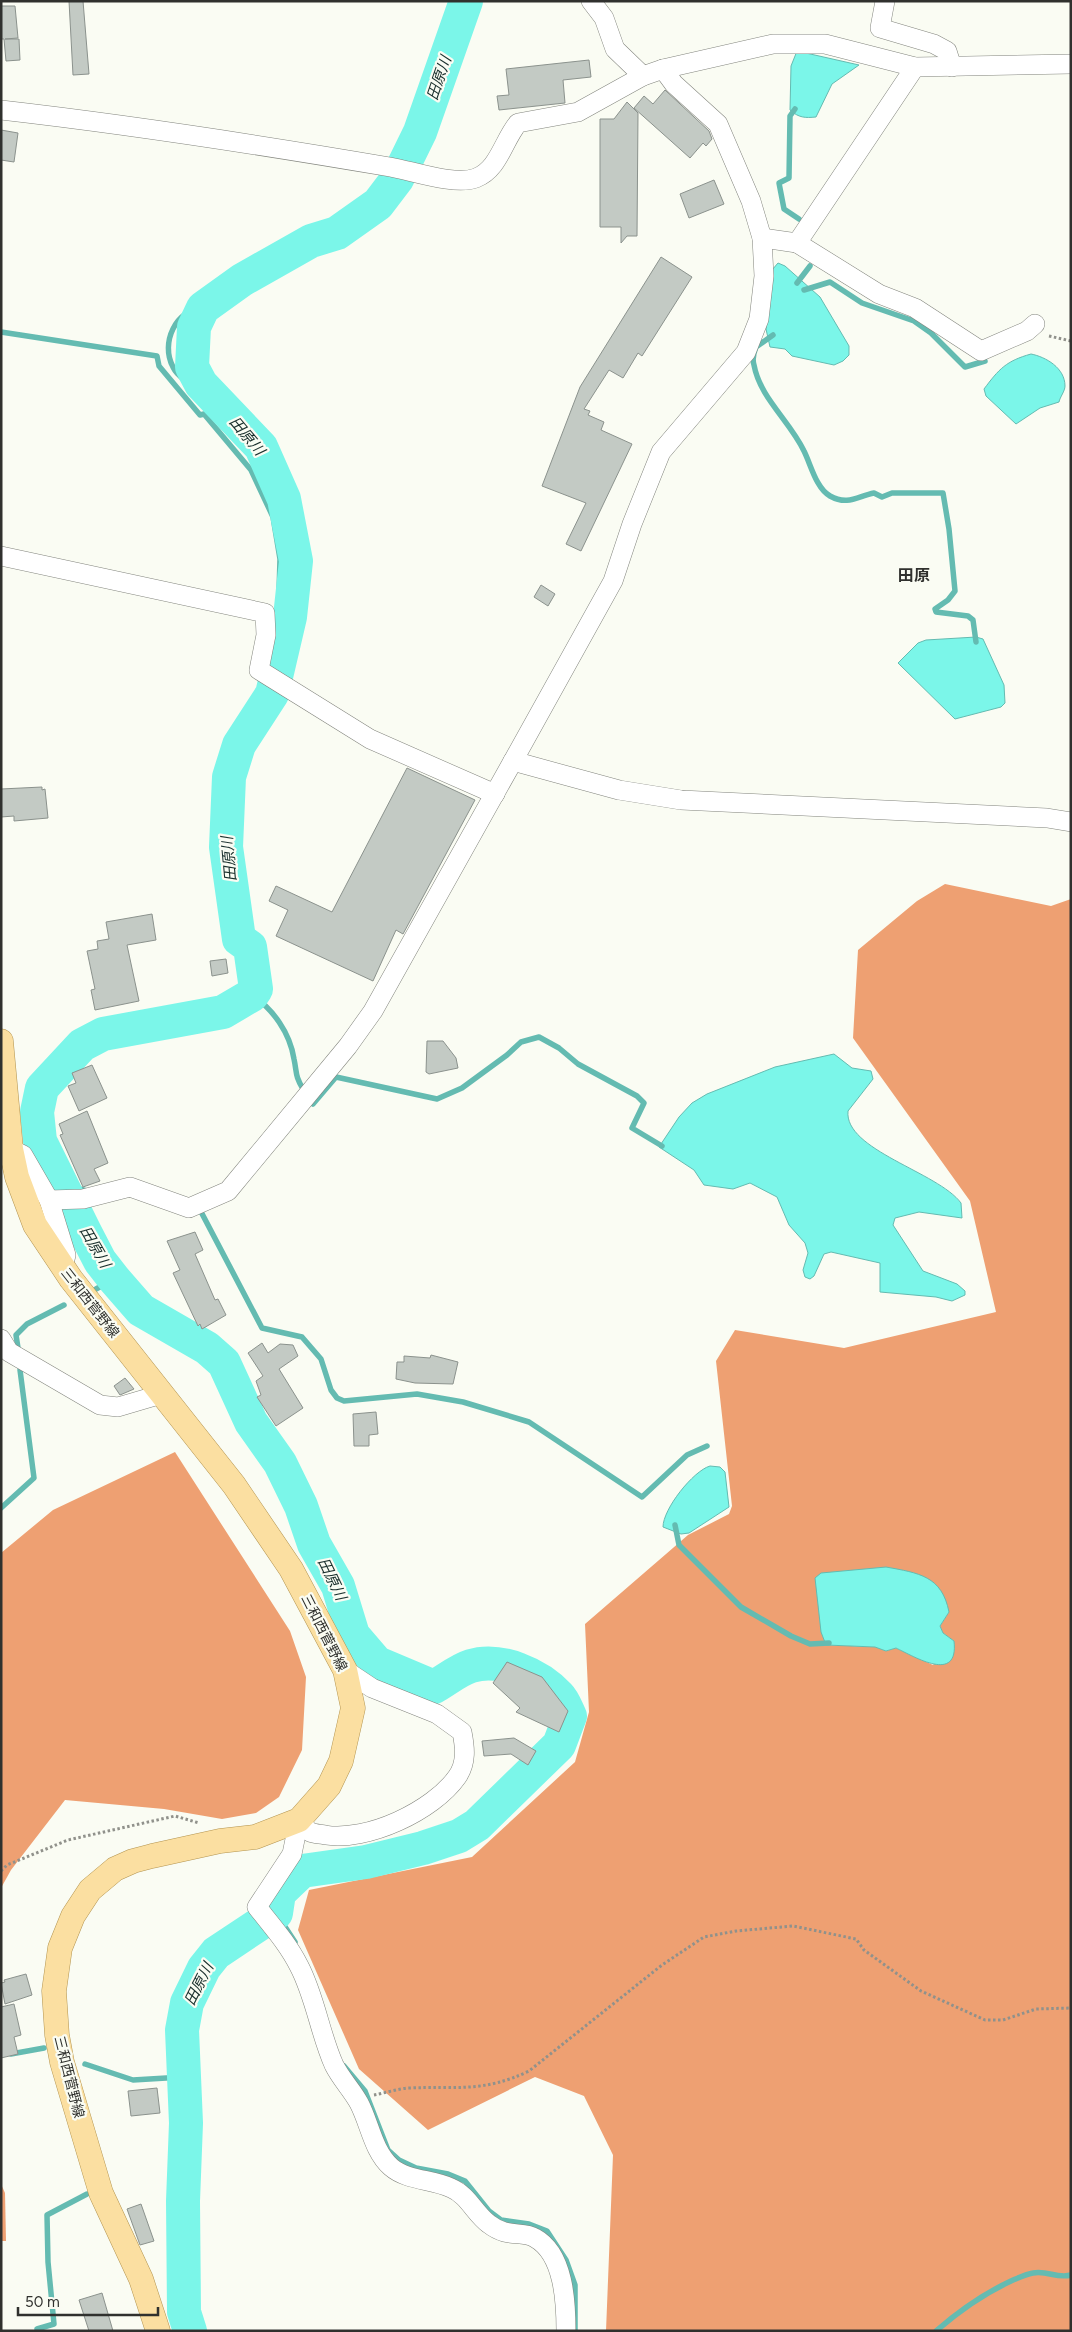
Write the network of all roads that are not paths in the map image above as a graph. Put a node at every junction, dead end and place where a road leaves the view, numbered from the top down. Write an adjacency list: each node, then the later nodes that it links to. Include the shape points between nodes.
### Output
1 (591, 1): 7 (street, via 604,18 615,49)
2 (885, 1): 5 (street, via 880,28 947,51)
3 (1071, 64): 5 (street)
4 (915, 67): 5 (street); 6 (street, via 825,44 773,44); 10 (street)
5 (952, 67)
6 (663, 69): 7 (street); 9 (street, via 674,84 718,124 751,201)
7 (643, 76): 8 (street, via 578,112 518,123 492,169 475,179 458,181 130,125)
8 (1, 110)
9 (762, 238): 10 (street); 13 (street, via 764,276 758,319 746,352 661,452 613,581)
10 (798, 243): 11 (street, via 879,294 915,308 981,351)
11 (1035, 324)
12 (1, 556): 14 (street, via 265,613 266,635 259,670 370,739)
13 (513, 761): 14 (street); 15 (street, via 619,790 681,800)
14 (496, 794): 19 (street, via 373,1010 348,1046 228,1191 189,1208 130,1187 83,1199)
15 (1071, 822)
16 (1, 1041): 17 (main road, 三和西菅野線)
17 (3, 1077): 18 (main road, 三和西菅野線)
18 (11, 1149): 19 (street, via 23,1155); 20 (main road, 三和西菅野線, via 17,1177 35,1225)
19 (53, 1200): 20 (street, via 66,1255)
20 (63, 1267): 22 (main road, 三和西菅野線)
21 (1, 1339): 22 (street, via 9,1352 100,1405 118,1407)
22 (162, 1394): 23 (main road, 三和西菅野線, via 234,1486 291,1569)
23 (344, 1670): 24 (main road, 三和西菅野線, via 353,1708 341,1761 329,1786); 24 (street, via 372,1688 436,1714 462,1732 466,1750 463,1764 458,1776 436,1798 406,1818 360,1834 336,1836 310,1832)
24 (299, 1820): 25 (main road, 三和西菅野線, via 255,1837 220,1841 133,1861 115,1869 90,1890 73,1916 60,1948 55,2011 62,2062 101,2193 141,2279); 26 (street, via 292,1854 257,1907 299,1966 335,2066 359,2102 379,2152 392,2167 406,2175 452,2188 488,2224 503,2233 534,2237 548,2249 561,2275 566,2295)
25 (158, 2331)
26 (566, 2331)

